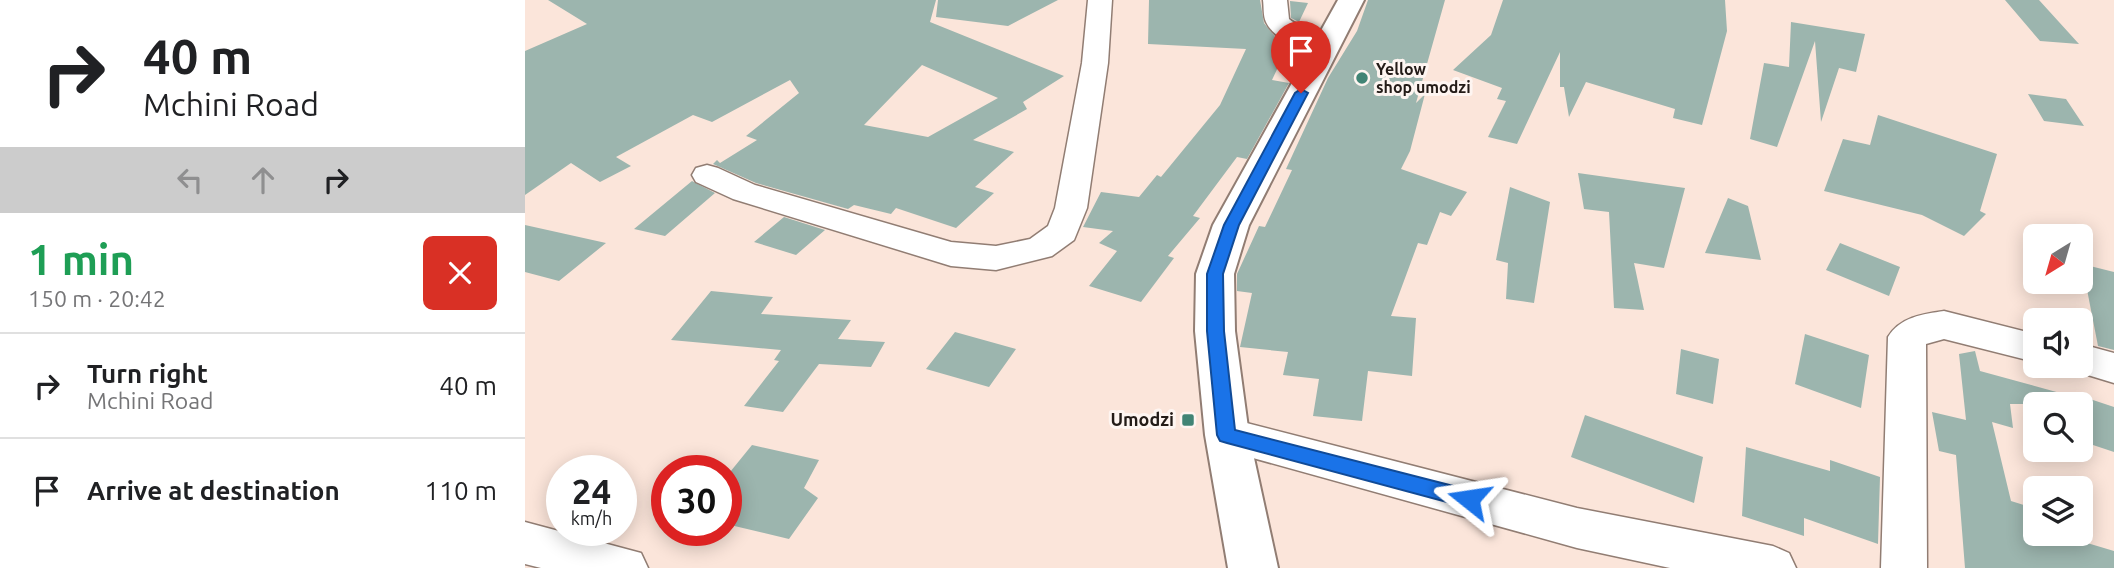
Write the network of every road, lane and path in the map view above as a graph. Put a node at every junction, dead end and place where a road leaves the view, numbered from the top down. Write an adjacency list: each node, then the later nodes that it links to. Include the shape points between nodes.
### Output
1 (1100, 0): 5 (street, via 1072,208 1062,232 1040,248 996,258 950,254 744,192)
2 (1275, 0): 4 (street, via 1277,21 1290,33)
3 (1351, 0): 4 (street)
4 (1326, 48): 9 (street, via 1231,225 1215,274)
5 (707, 175)
6 (2023, 345): 14 (street, via 1944,324 1907,337)
7 (2093, 362): 8 (street)
8 (2114, 368)
9 (1227, 435): 12 (street); 13 (street, via 1577,528)
10 (525, 543): 11 (street)
11 (625, 568)
12 (1253, 568)
13 (1773, 568)
14 (1904, 568)

